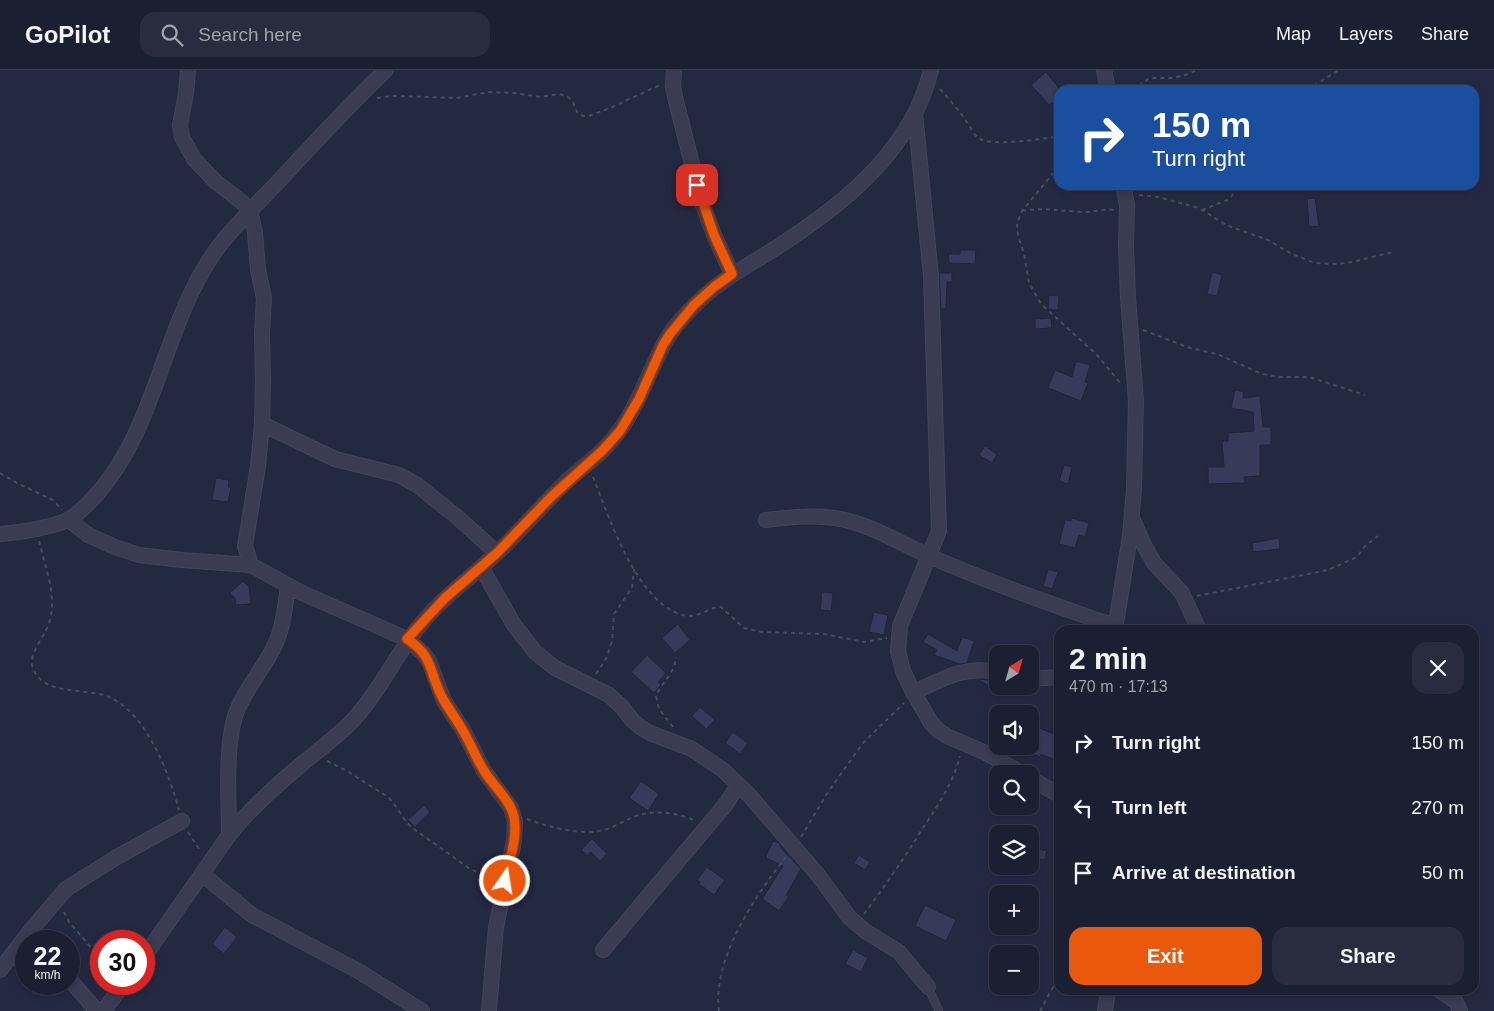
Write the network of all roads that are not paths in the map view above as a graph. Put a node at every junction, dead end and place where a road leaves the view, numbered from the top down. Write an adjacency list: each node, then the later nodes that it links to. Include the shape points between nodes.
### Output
1 (188, 70): 9 (street, via 180,125 182,137 194,159)
2 (386, 70): 9 (street)
3 (1104, 70): 6 (street)
4 (930, 74): 7 (street)
5 (673, 75): 10 (street, via 676,101 702,204)
6 (1107, 85)
7 (915, 113): 10 (street, via 887,157 847,196 787,241); 17 (street, via 931,276 938,460 939,532)
8 (1124, 190): 12 (street, via 1136,401)
9 (250, 211): 11 (street, via 264,298); 13 (street, via 219,246 202,273 176,330 137,433 110,479 85,508)
10 (732, 274): 16 (street, via 694,305 673,330 620,431)
11 (262, 424): 16 (street, via 335,459 399,475 417,485); 18 (street, via 245,546)
12 (1132, 518): 22 (street); 23 (street, via 1154,563 1186,600)
13 (69, 520): 15 (street); 18 (street, via 88,535 140,555)
14 (766, 520): 17 (street, via 800,516 845,520)
15 (0, 534)
16 (497, 553): 19 (street)
17 (930, 556): 21 (street); 28 (street, via 898,634 900,661)
18 (251, 565): 20 (street)
19 (481, 567): 24 (street, via 445,598); 31 (street, via 517,629 535,652 555,668 609,695 640,728 692,749 723,770)
20 (288, 586): 24 (street); 34 (street, via 278,638 235,718 229,766)
21 (1107, 625)
22 (1115, 625)
23 (1197, 625)
24 (407, 639): 34 (street, via 354,720 262,798); 49 (street, via 429,661 444,701 484,771 511,808 515,821 514,841 496,927)
25 (989, 670): 28 (street, via 972,670 948,676)
26 (1054, 677): 27 (street)
27 (1039, 678)
28 (913, 693): 29 (street, via 939,731)
29 (1007, 765)
30 (1039, 783): 32 (street)
31 (738, 785): 38 (street, via 726,804); 41 (street, via 818,875 843,910 865,931 899,952)
32 (1054, 792)
33 (182, 821): 36 (street, via 66,889)
34 (229, 835): 35 (street)
35 (205, 869): 37 (street); 48 (street, via 252,914 360,972)
36 (39, 930)
37 (155, 941)
38 (604, 950)
39 (15, 955): 40 (street)
40 (0, 970)
41 (928, 987): 50 (lane)
42 (80, 992): 46 (street)
43 (115, 995): 47 (street)
44 (1107, 995): 51 (street)
45 (1446, 995): 52 (street, via 1456,1002)
46 (97, 1011)
47 (102, 1011)
48 (422, 1011)
49 (490, 1011)
50 (939, 1011)
51 (1105, 1011)
52 (1460, 1011)

